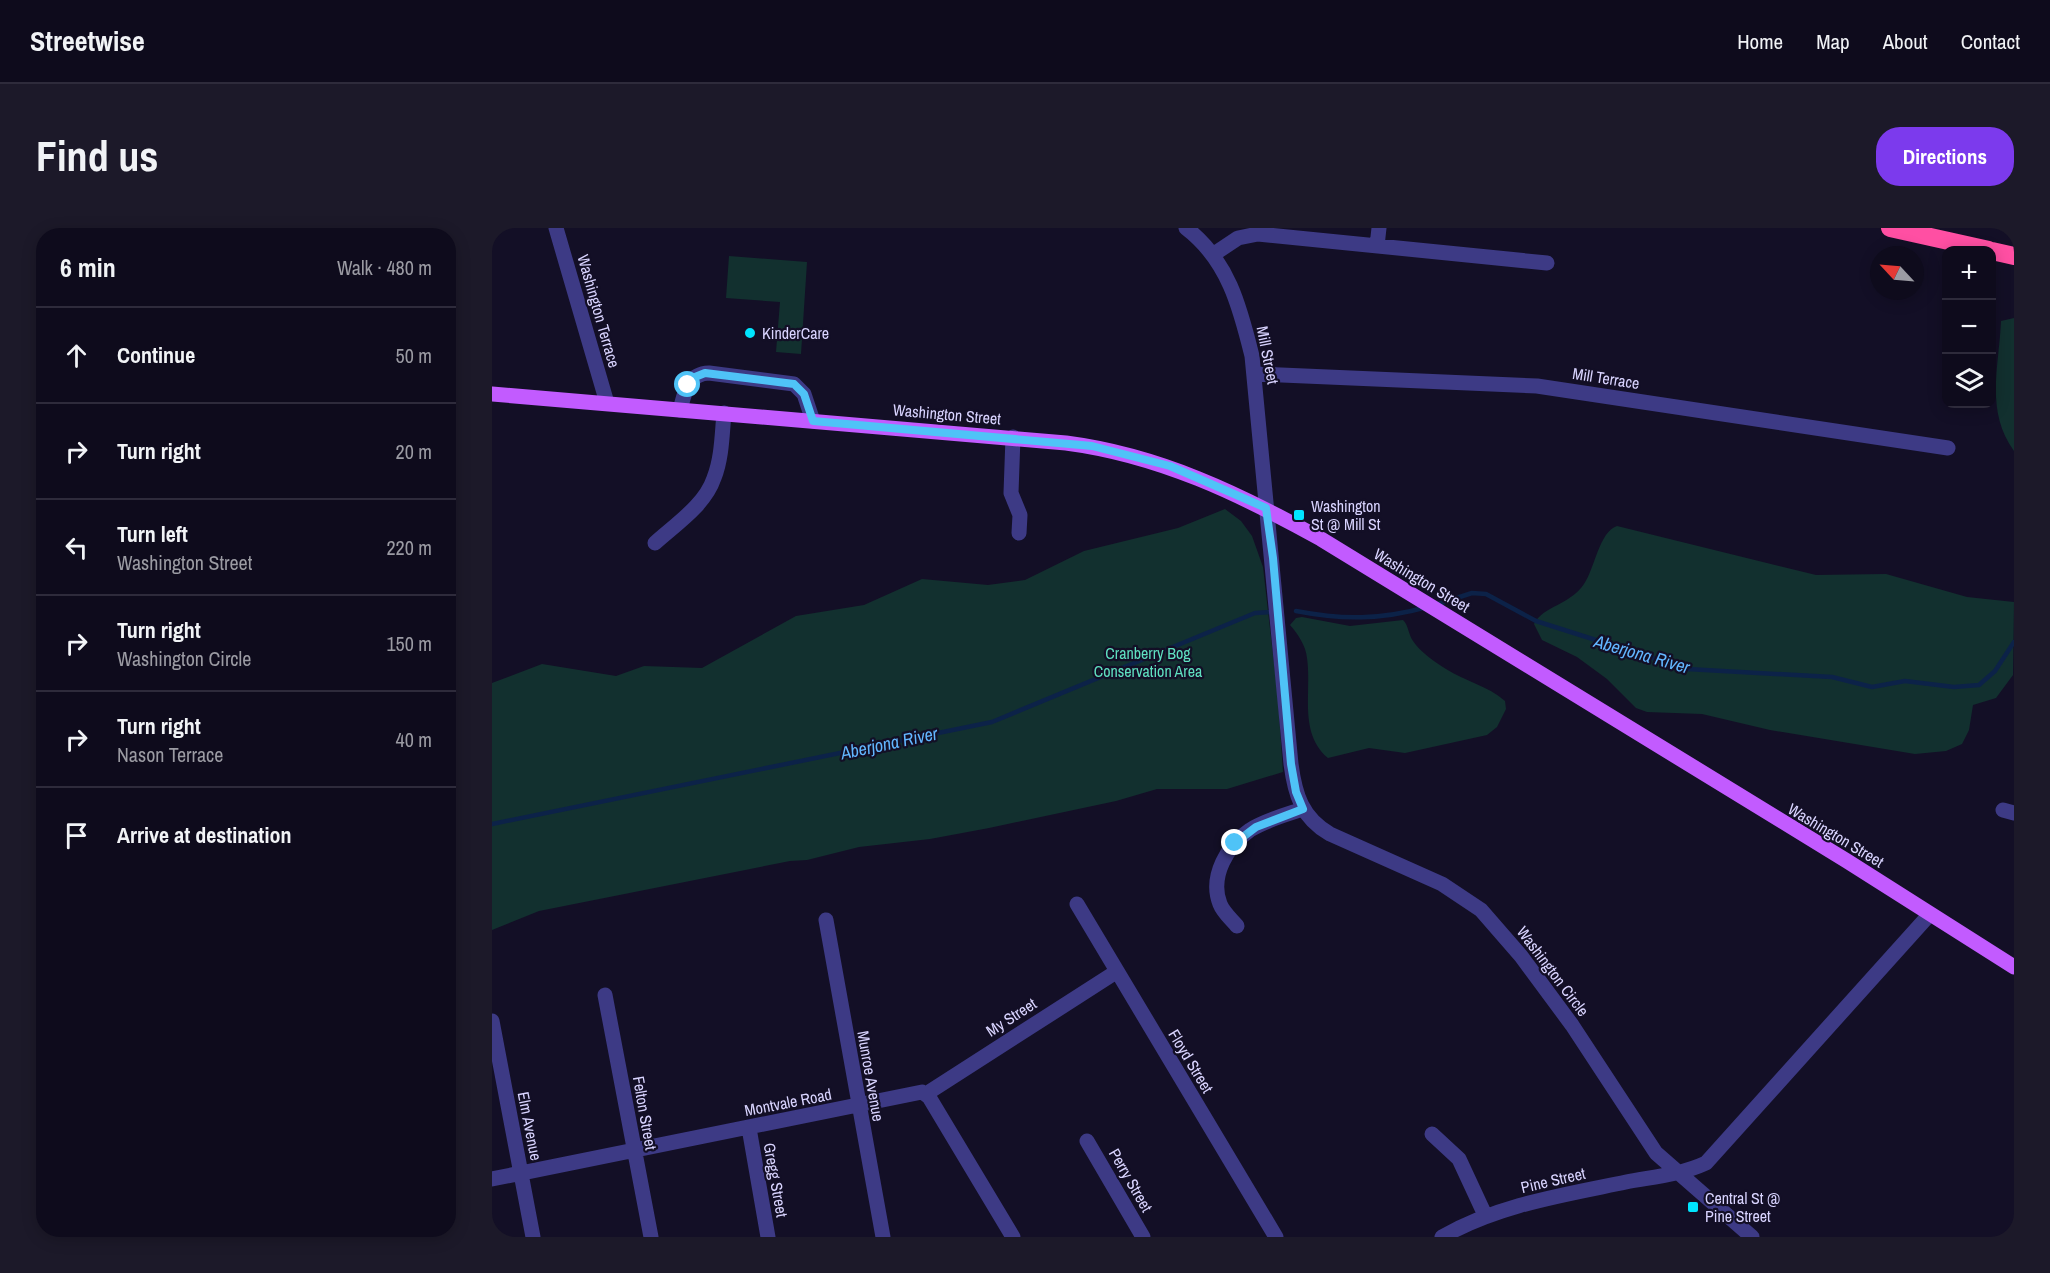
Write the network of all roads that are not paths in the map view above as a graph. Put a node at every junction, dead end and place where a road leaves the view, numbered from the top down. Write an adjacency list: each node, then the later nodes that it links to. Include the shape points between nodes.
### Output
1 (556, 228): 13 (street, Washington Terrace)
2 (1186, 228): 8 (street, Mill Street)
3 (1379, 228): 5 (street)
4 (1890, 228): 6 (highway)
5 (1377, 246): 8 (street, via 1252,235 1238,238); 10 (street)
6 (1968, 246)
7 (1996, 252): 9 (highway)
8 (1214, 254): 11 (street, Mill Street, via 1237,302)
9 (2014, 256)
10 (1547, 263)
11 (1256, 374): 18 (street, Mill Terrace, via 1537,386); 19 (street, Mill Street)
12 (492, 393): 13 (main road, Washington Street)
13 (608, 403): 14 (main road, Washington Street)
14 (680, 410): 15 (main road, Washington Street); 16 (street, via 690,382 709,373 794,384 804,394)
15 (724, 413): 16 (main road, Washington Street); 21 (street, via 717,470 709,489)
16 (813, 421): 17 (main road, Washington Street)
17 (1013, 437): 19 (main road, Washington Street, via 1086,445 1135,456); 20 (street, via 1011,493 1020,514)
18 (1948, 448)
19 (1266, 508): 22 (street, Washington Circle, via 1291,764); 24 (main road, Washington Street)
20 (1019, 533)
21 (655, 543)
22 (1303, 809): 26 (street, via 1250,831 1235,843 1224,860 1218,877 1218,898); 38 (street, Washington Circle, via 1330,834 1442,884 1481,910 1572,1025 1652,1149)
23 (1077, 904): 28 (street, Floyd Street)
24 (1930, 914): 27 (main road, Washington Street); 38 (street, via 1712,1158)
25 (826, 920): 32 (street, Munroe Avenue)
26 (1237, 926)
27 (2014, 967)
28 (1116, 972): 31 (street, My Street); 47 (street, Floyd Street)
29 (605, 995): 36 (street, Felton Street)
30 (492, 1021): 37 (street, Elm Avenue)
31 (926, 1094): 32 (street, Montvale Road); 45 (street)
32 (858, 1107): 33 (street, Montvale Road); 44 (street, Munroe Avenue)
33 (749, 1128): 36 (street, Montvale Road); 43 (street, Gregg Street)
34 (1432, 1134): 40 (street, via 1459,1159)
35 (1088, 1141): 46 (street, Perry Street)
36 (634, 1151): 37 (street, Montvale Road); 42 (street, Felton Street)
37 (521, 1173): 39 (street, Montvale Road); 41 (street, Elm Avenue)
38 (1678, 1173): 40 (street, Pine Street); 49 (street, Washington Circle)
39 (492, 1179)
40 (1485, 1215): 48 (street, Pine Street)
41 (533, 1237)
42 (651, 1237)
43 (768, 1237)
44 (883, 1237)
45 (1013, 1237)
46 (1143, 1237)
47 (1276, 1237)
48 (1442, 1237)
49 (1752, 1237)

